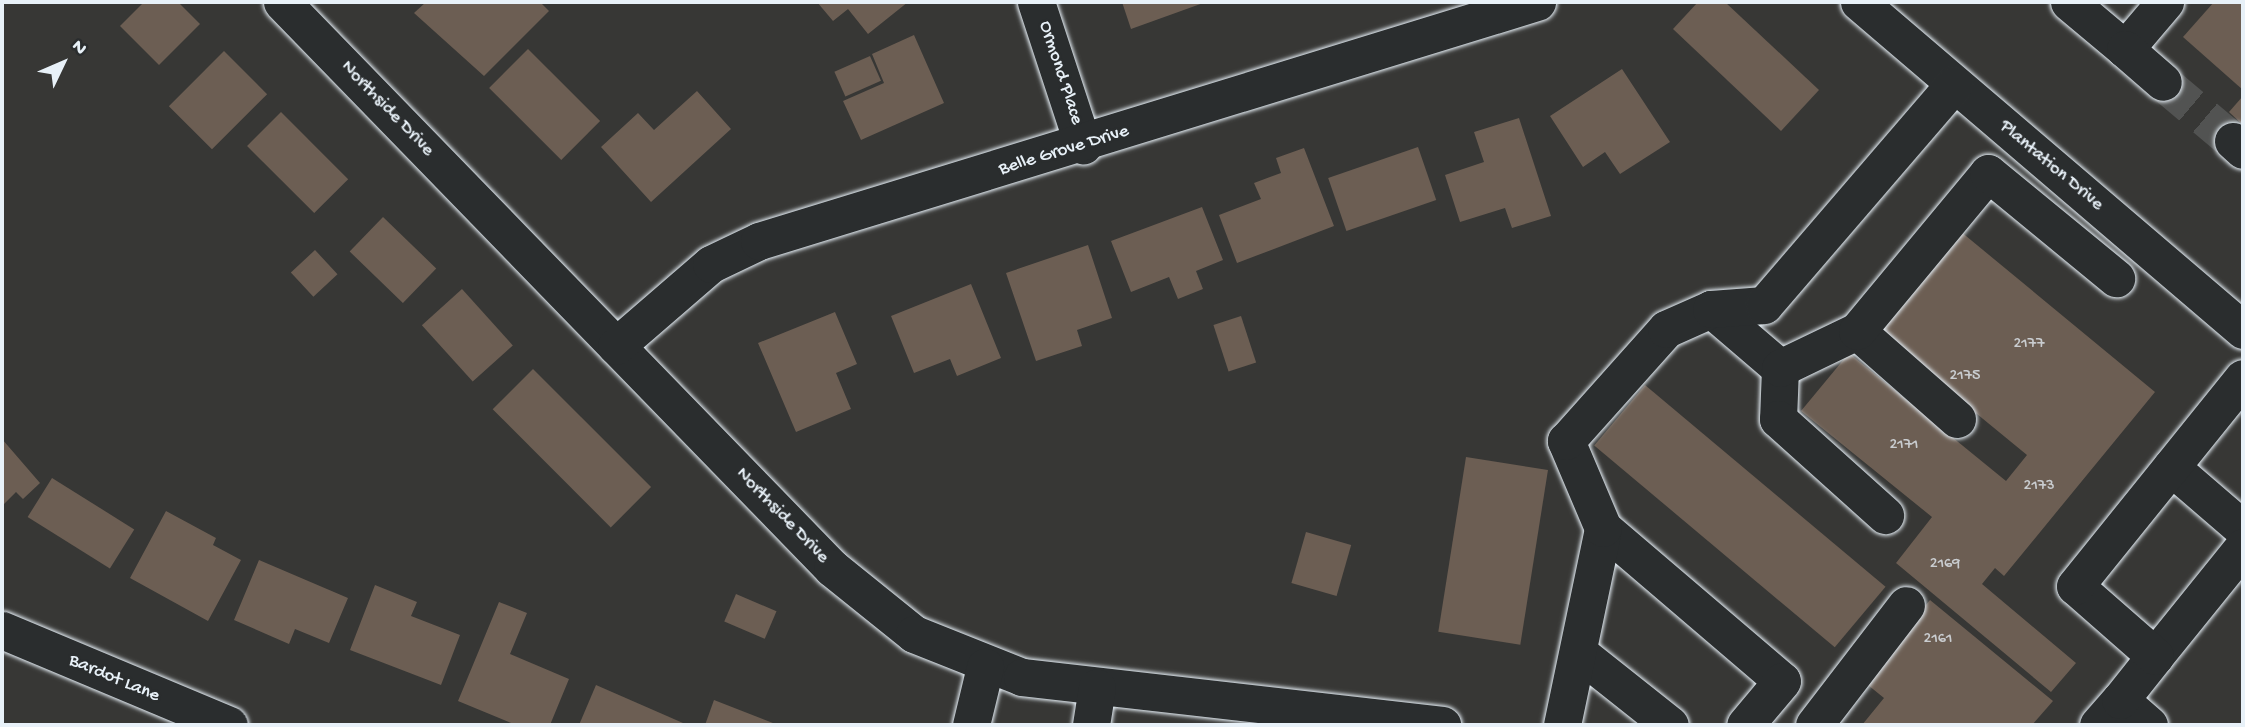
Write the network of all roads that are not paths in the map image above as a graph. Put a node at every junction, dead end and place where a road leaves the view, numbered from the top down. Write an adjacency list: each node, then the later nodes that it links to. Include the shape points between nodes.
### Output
1 (282, 2): 17 (street, Northside Drive)
2 (1036, 2): 10 (street, Ormond Place)
3 (1537, 2): 10 (street, Belle Grove Drive)
4 (1859, 2): 9 (street, Plantation Drive)
5 (2069, 2): 7 (street)
6 (2165, 2): 7 (street)
7 (2125, 49): 8 (street)
8 (2163, 82)
9 (1954, 83): 11 (street, Plantation Drive); 14 (street, via 1764,305)
10 (1083, 145): 17 (street, Belle Grove Drive, via 759,241 711,264)
11 (2093, 200): 12 (street); 15 (street, Plantation Drive)
12 (2065, 235): 13 (street); 16 (street, via 1988,173)
13 (2116, 278)
14 (1711, 309): 18 (street); 23 (street, via 1666,329 1566,441)
15 (2243, 330)
16 (1857, 331): 18 (street); 20 (street)
17 (616, 346): 30 (street, Northside Drive, via 872,603 914,634)
18 (1780, 368): 22 (street, via 1778,419)
19 (2243, 377): 21 (street)
20 (1957, 419)
21 (2171, 467): 24 (street); 29 (street, via 2075,586)
22 (1885, 515)
23 (1603, 528): 28 (street); 39 (street, via 1782,681)
24 (2243, 529)
25 (2243, 547): 29 (street)
26 (1906, 605): 40 (street)
27 (2, 630): 33 (street, Bardot Lane)
28 (1578, 652): 37 (street); 38 (street)
29 (2155, 656): 32 (street)
30 (985, 667): 31 (street, Northside Drive); 34 (street)
31 (1097, 687): 35 (street); 36 (street, Northside Drive)
32 (2109, 713): 41 (street)
33 (229, 725)
34 (971, 725)
35 (1091, 725)
36 (1442, 725)
37 (1562, 725)
38 (1670, 725)
39 (1745, 725)
40 (1814, 725)
41 (2149, 725)

